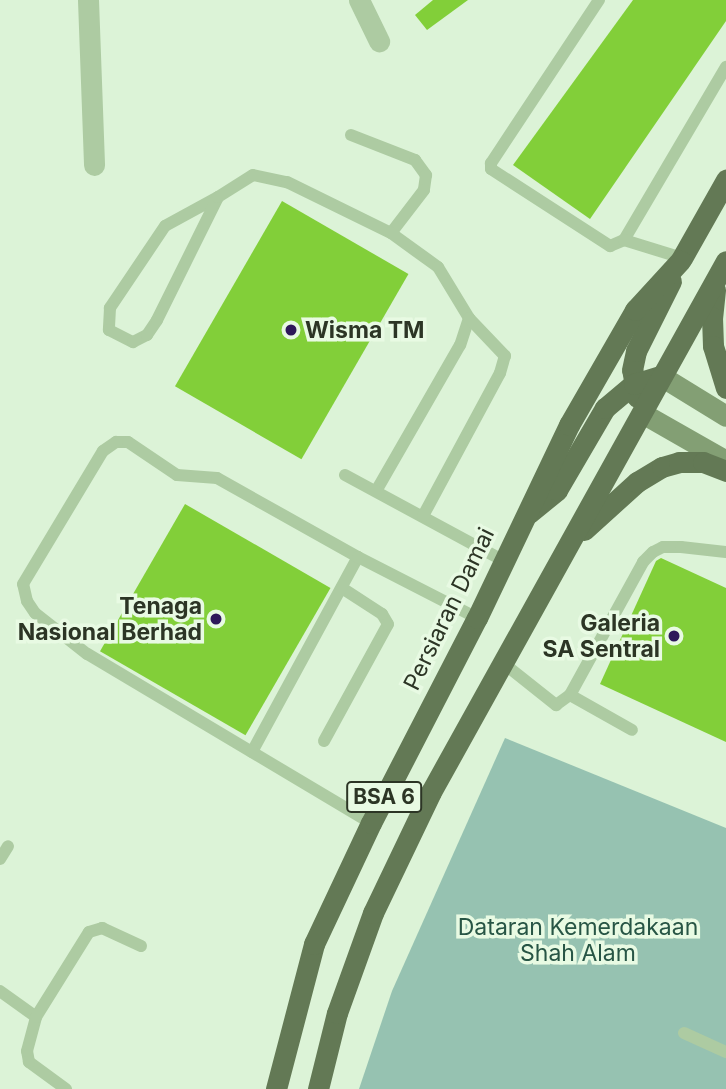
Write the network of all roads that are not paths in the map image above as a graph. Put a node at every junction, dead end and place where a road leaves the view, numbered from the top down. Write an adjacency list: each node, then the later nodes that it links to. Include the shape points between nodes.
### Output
1 (88, 0): 7 (street)
2 (359, 0): 4 (street)
3 (599, 0): 11 (lane, via 491,169 610,246)
4 (379, 41)
5 (726, 67): 11 (lane)
6 (351, 135): 10 (lane, via 415,160 426,176 424,190)
7 (94, 165)
8 (726, 180): 12 (main road, Persiaran Damai / BSA 6)
9 (218, 197): 9 (lane, via 165,226 110,308 109,330 132,342 147,335); 10 (lane, via 253,175 287,182)
10 (391, 233): 14 (lane, via 438,267)
11 (624, 240): 12 (lane)
12 (681, 260): 16 (main road, via 636,352); 25 (main road, Persiaran Damai / BSA 6, via 635,310 569,425)
13 (722, 269): 15 (main road, BSA 6); 17 (main road, via 712,317 713,346)
14 (469, 318): 23 (lane, via 460,345); 24 (lane, via 505,356)
15 (661, 376): 16 (main road); 18 (main road, BSA 6); 19 (main road)
16 (634, 384): 18 (main road); 25 (main road, via 605,408 557,490)
17 (726, 388)
18 (642, 413): 20 (main road); 26 (main road, BSA 6)
19 (726, 416)
20 (726, 461)
21 (726, 471): 26 (main road, via 703,462 662,467 637,482)
22 (345, 475): 23 (lane)
23 (376, 491): 24 (lane)
24 (422, 516): 29 (lane)
25 (524, 516): 29 (main road, Persiaran Damai / BSA 6)
26 (573, 541): 32 (main road, BSA 6)
27 (726, 552): 33 (lane, via 681,547 653,552 643,562)
28 (358, 557): 30 (lane); 31 (lane); 36 (lane, via 217,478 177,475 128,442 116,442 103,451 23,584 35,613 87,654)
29 (502, 560): 31 (main road, Persiaran Damai / BSA 6)
30 (342, 588): 35 (lane, via 382,614 388,624); 36 (lane)
31 (477, 618): 37 (main road, Persiaran Damai / BSA 6)
32 (503, 663): 33 (lane, via 556,705); 47 (main road, BSA 6, via 431,792 373,913 337,1013)
33 (570, 695): 34 (lane)
34 (632, 730)
35 (324, 741)
36 (252, 752): 37 (lane)
37 (371, 822): 46 (main road, Persiaran Damai / BSA 6, via 314,944)
38 (8, 846): 39 (lane)
39 (0, 859)
40 (141, 946): 42 (lane, via 102,928 89,932)
41 (0, 991): 42 (lane)
42 (36, 1017): 45 (lane, via 27,1051 29,1062)
43 (684, 1033): 44 (lane)
44 (726, 1052)
45 (66, 1089)
46 (276, 1089)
47 (318, 1089)

